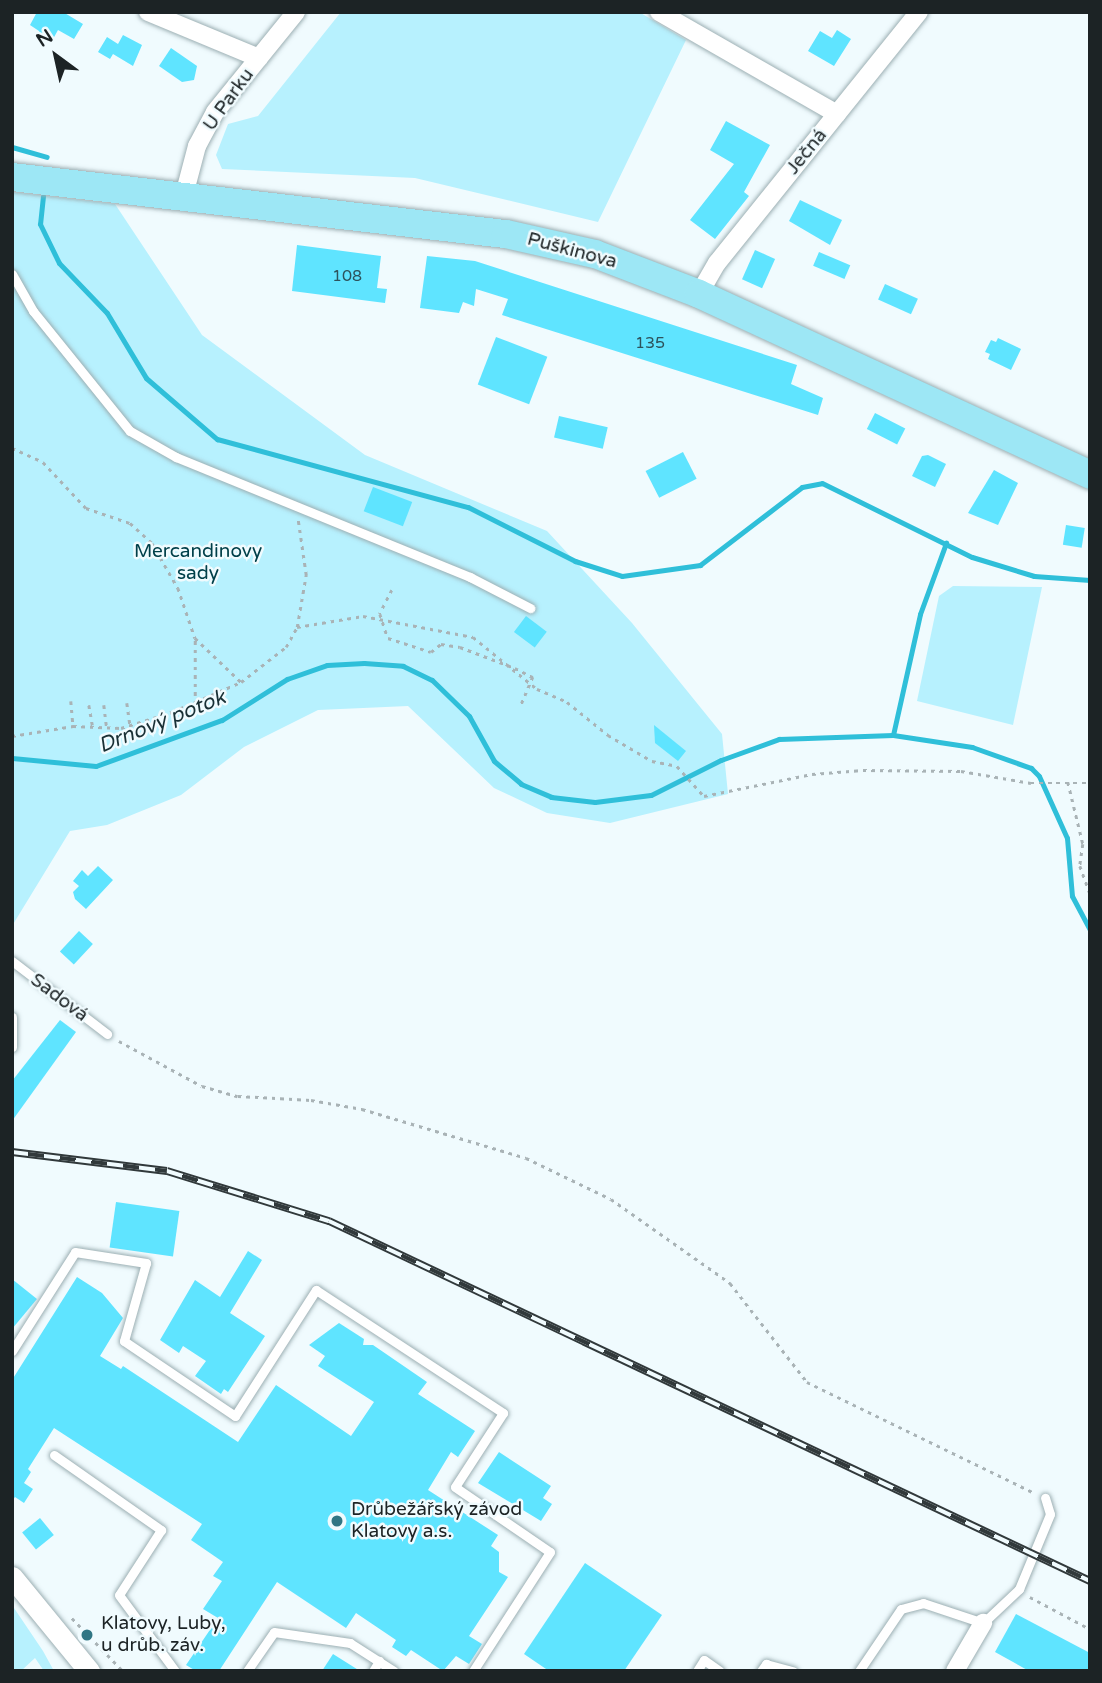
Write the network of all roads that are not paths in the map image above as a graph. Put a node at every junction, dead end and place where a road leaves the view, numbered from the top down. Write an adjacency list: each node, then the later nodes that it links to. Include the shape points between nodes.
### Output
1 (148, 12): 6 (street)
2 (296, 12): 6 (street, U Parku)
3 (659, 12): 5 (street)
4 (919, 12): 7 (street, Ječná)
5 (685, 19): 7 (street)
6 (259, 58): 9 (street, U Parku, via 215,113 197,146)
7 (837, 114): 11 (street, Ječná, via 717,263)
8 (12, 177): 9 (main road, Puškinova)
9 (183, 199): 11 (main road, Puškinova, via 506,234 595,254)
10 (12, 274): 13 (lane, via 33,311 130,431 176,457 470,577)
11 (699, 294): 12 (main road, Puškinova)
12 (1090, 475)
13 (530, 608)
14 (12, 961): 16 (lane, Sadová)
15 (12, 1017): 17 (lane)
16 (107, 1034)
17 (12, 1047)
18 (12, 1351): 29 (lane, via 75,1252 146,1263 124,1341 235,1416 316,1290 503,1413 455,1488 550,1552)
19 (54, 1455): 25 (lane, via 162,1530 119,1595)
20 (1045, 1498): 22 (lane, via 1050,1514 1019,1589)
21 (12, 1577): 24 (street)
22 (983, 1623): 34 (lane, via 923,1603 901,1609); 35 (street)
23 (379, 1661): 26 (lane, via 350,1643 274,1632); 27 (lane); 28 (lane)
24 (89, 1671)
25 (175, 1671)
26 (247, 1671)
27 (373, 1671)
28 (394, 1671)
29 (472, 1671)
30 (697, 1671): 31 (lane, via 704,1660)
31 (720, 1671)
32 (761, 1671): 33 (lane, via 766,1664)
33 (793, 1671)
34 (859, 1671)
35 (955, 1671)

